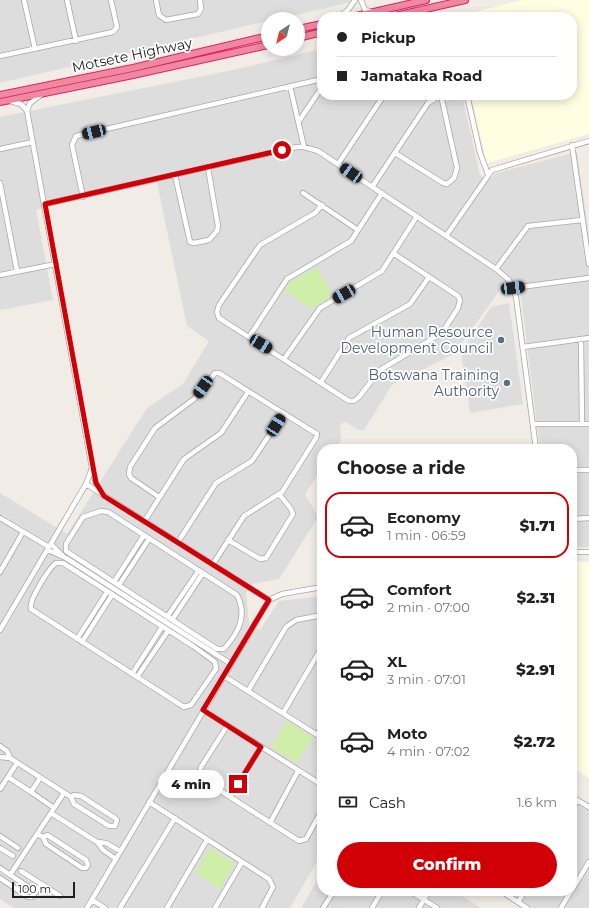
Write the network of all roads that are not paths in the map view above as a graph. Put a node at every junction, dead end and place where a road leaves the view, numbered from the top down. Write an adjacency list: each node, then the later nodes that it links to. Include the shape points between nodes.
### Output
1 (24, 0): 20 (street)
2 (67, 0): 18 (street)
3 (111, 0): 18 (street, via 117,24 115,31)
4 (156, 0): 5 (street, via 159,15 166,20 198,14 201,9)
5 (200, 0)
6 (355, 0): 10 (street)
7 (361, 0): 11 (street, via 365,10)
8 (426, 0): 11 (highway)
9 (465, 0): 12 (highway)
10 (345, 12)
11 (373, 12)
12 (412, 12)
13 (317, 25): 14 (highway)
14 (305, 28)
15 (317, 33): 16 (highway)
16 (305, 36)
17 (261, 38): 26 (highway, Motsete Highway)
18 (76, 41): 20 (street)
19 (261, 46): 24 (highway, Motsete Highway)
20 (35, 49): 21 (street)
21 (0, 56)
22 (317, 80): 23 (street)
23 (290, 86): 33 (street); 48 (street, via 76,136 72,145)
24 (44, 93): 31 (highway, Motsete Highway); 32 (street, via 30,104)
25 (317, 94): 33 (street)
26 (0, 95)
27 (381, 100): 40 (street)
28 (433, 100): 39 (street, via 428,103)
29 (442, 100): 39 (street, via 457,168 454,178 447,184 443,183)
30 (468, 100): 42 (street, via 480,153)
31 (3, 101): 32 (street, via 21,104)
32 (27, 111): 35 (street)
33 (299, 121): 37 (street)
34 (589, 141): 36 (street)
35 (33, 142): 38 (street); 49 (street)
36 (572, 145): 42 (street, via 494,168); 52 (street)
37 (304, 146): 40 (street, via 318,151); 41 (street)
38 (0, 149)
39 (395, 153): 45 (street)
40 (338, 164): 45 (street)
41 (208, 168): 43 (street); 43 (street, via 218,226 215,235 209,240 190,242)
42 (488, 174): 54 (street)
43 (175, 175): 48 (street)
44 (0, 183): 59 (street)
45 (372, 187): 47 (street)
46 (303, 193): 50 (street)
47 (382, 194): 51 (street); 53 (street)
48 (83, 197): 49 (street)
49 (45, 204): 56 (street)
50 (322, 205): 53 (street); 64 (street, via 315,213 260,245 219,305 219,318)
51 (417, 216): 54 (street); 55 (street)
52 (582, 220): 57 (street); 58 (street, via 528,226)
53 (358, 230): 64 (street, via 349,243 287,279)
54 (446, 236): 58 (street)
55 (393, 253): 61 (street); 68 (street, via 378,273 318,309)
56 (56, 264): 59 (street); 76 (street)
57 (589, 264)
58 (496, 269): 63 (street, via 509,280)
59 (17, 271): 60 (street)
60 (0, 275)
61 (429, 277): 69 (street, via 410,304 349,338); 69 (street, via 458,296 460,300 458,308 442,333 377,372 354,401 349,401)
62 (589, 278): 63 (street)
63 (513, 288): 67 (street)
64 (249, 337): 68 (street)
65 (589, 338): 66 (street)
66 (581, 339): 67 (street); 73 (street)
67 (523, 347): 72 (street)
68 (284, 359): 69 (street)
69 (321, 382)
70 (248, 392): 71 (street); 82 (street, via 223,431 184,459); 82 (street, via 215,373 194,399 155,428 129,470 134,481)
71 (284, 414): 80 (street, via 317,435); 91 (street, via 252,461 216,483)
72 (534, 424): 73 (street); 75 (street)
73 (582, 424): 74 (street)
74 (589, 424)
75 (536, 444)
76 (92, 468): 79 (street); 81 (street, via 96,483)
77 (577, 470): 78 (street)
78 (589, 470)
79 (86, 484): 81 (street); 92 (street)
80 (279, 494): 90 (street, via 246,514); 90 (street, via 293,514 266,558 260,559)
81 (104, 496): 86 (street)
82 (159, 497): 86 (street)
83 (0, 518): 87 (street)
84 (589, 518): 85 (street)
85 (577, 519)
86 (144, 522): 91 (street)
87 (24, 532): 92 (street); 97 (street)
88 (144, 535): 89 (street); 96 (street, via 105,511 85,515 66,544 66,549); 100 (street)
89 (149, 539): 98 (street); 101 (street)
90 (228, 540): 95 (street)
91 (178, 542): 95 (street)
92 (49, 547): 96 (street); 111 (street)
93 (577, 552): 94 (street)
94 (589, 552)
95 (213, 564): 105 (street)
96 (87, 568): 99 (street); 100 (street); 106 (street)
97 (0, 572)
98 (201, 572): 109 (street); 114 (street, via 237,595 242,617 240,627 222,650)
99 (82, 576): 103 (street); 113 (street, via 63,563 56,563 30,604 33,610)
100 (114, 582): 101 (street)
101 (119, 586): 106 (street)
102 (317, 588): 105 (street, via 282,594)
103 (107, 592): 104 (street); 113 (street)
104 (112, 595): 107 (street); 115 (street)
105 (269, 600): 118 (street)
106 (142, 604): 107 (street); 109 (street); 114 (street)
107 (137, 611): 110 (street)
108 (317, 616): 122 (street, via 296,620 286,627)
109 (169, 619): 114 (street)
110 (162, 628): 112 (street); 119 (street)
111 (0, 630)
112 (168, 631): 116 (street); 121 (street)
113 (77, 639): 115 (street)
114 (197, 639): 116 (street); 118 (street)
115 (82, 642): 119 (street)
116 (193, 646): 121 (street, via 216,664 207,682 188,707)
117 (317, 655): 124 (street)
118 (231, 664): 120 (street)
119 (132, 674): 121 (street)
120 (224, 676): 122 (street); 123 (street)
121 (137, 678)
122 (248, 691): 124 (street)
123 (203, 710): 125 (street); 143 (street)
124 (283, 713): 126 (street)
125 (227, 726): 128 (street); 141 (street, via 199,774 202,779)
126 (317, 734)
127 (0, 746): 130 (street, via 7,751)
128 (261, 747): 132 (street); 141 (street)
129 (0, 757): 130 (street)
130 (10, 758): 131 (street)
131 (17, 762): 133 (street); 134 (street)
132 (298, 771): 136 (street); 149 (street)
133 (8, 777): 135 (street); 138 (street)
134 (40, 778): 138 (street); 139 (street)
135 (2, 780): 137 (street)
136 (317, 782)
137 (0, 788)
138 (30, 792): 145 (street)
139 (64, 793): 140 (street); 145 (street)
140 (71, 797): 140 (street, via 81,796 118,820 117,824 110,826 74,804)
141 (230, 797): 149 (street)
142 (577, 800): 144 (street)
143 (150, 802): 147 (street); 160 (street)
144 (589, 807)
145 (54, 808): 146 (street)
146 (51, 813): 150 (street); 155 (street)
147 (175, 818): 153 (street); 187 (street)
148 (317, 819): 149 (street, via 306,839 301,842)
149 (270, 823)
150 (37, 834): 152 (street); 169 (street)
151 (0, 836): 154 (street)
152 (43, 837): 158 (street, via 47,835); 162 (street, via 46,844)
153 (207, 840): 165 (street); 188 (street)
154 (6, 841): 156 (street); 159 (street)
155 (97, 842): 160 (street); 164 (street, via 102,850)
156 (13, 845): 157 (street); 161 (street)
157 (18, 848)
158 (68, 848): 162 (street); 162 (street, via 86,860 86,868)
159 (1, 849): 161 (street)
160 (120, 851): 164 (street)
161 (8, 853): 163 (street)
162 (63, 855)
163 (13, 856)
164 (116, 859): 182 (street)
165 (242, 862): 189 (street); 190 (street, via 273,884)
166 (589, 862): 171 (street)
167 (0, 868): 169 (street)
168 (21, 871): 172 (street)
169 (10, 875): 173 (street)
170 (0, 878): 173 (street, via 28,897)
171 (577, 882)
172 (42, 884): 173 (street); 174 (street)
173 (36, 892)
174 (60, 896)
175 (331, 896): 191 (street)
176 (379, 896): 192 (street)
177 (418, 896): 183 (street)
178 (426, 896): 183 (street)
179 (509, 896): 184 (street)
180 (522, 896): 184 (street)
181 (568, 896): 196 (street)
182 (92, 900): 185 (street); 186 (street)
183 (424, 900): 193 (street); 194 (street)
184 (518, 902): 195 (street)
185 (87, 908)
186 (105, 908)
187 (120, 908)
188 (167, 908)
189 (215, 908)
190 (262, 908)
191 (323, 908)
192 (372, 908)
193 (419, 908)
194 (437, 908)
195 (527, 908)
196 (561, 908)

